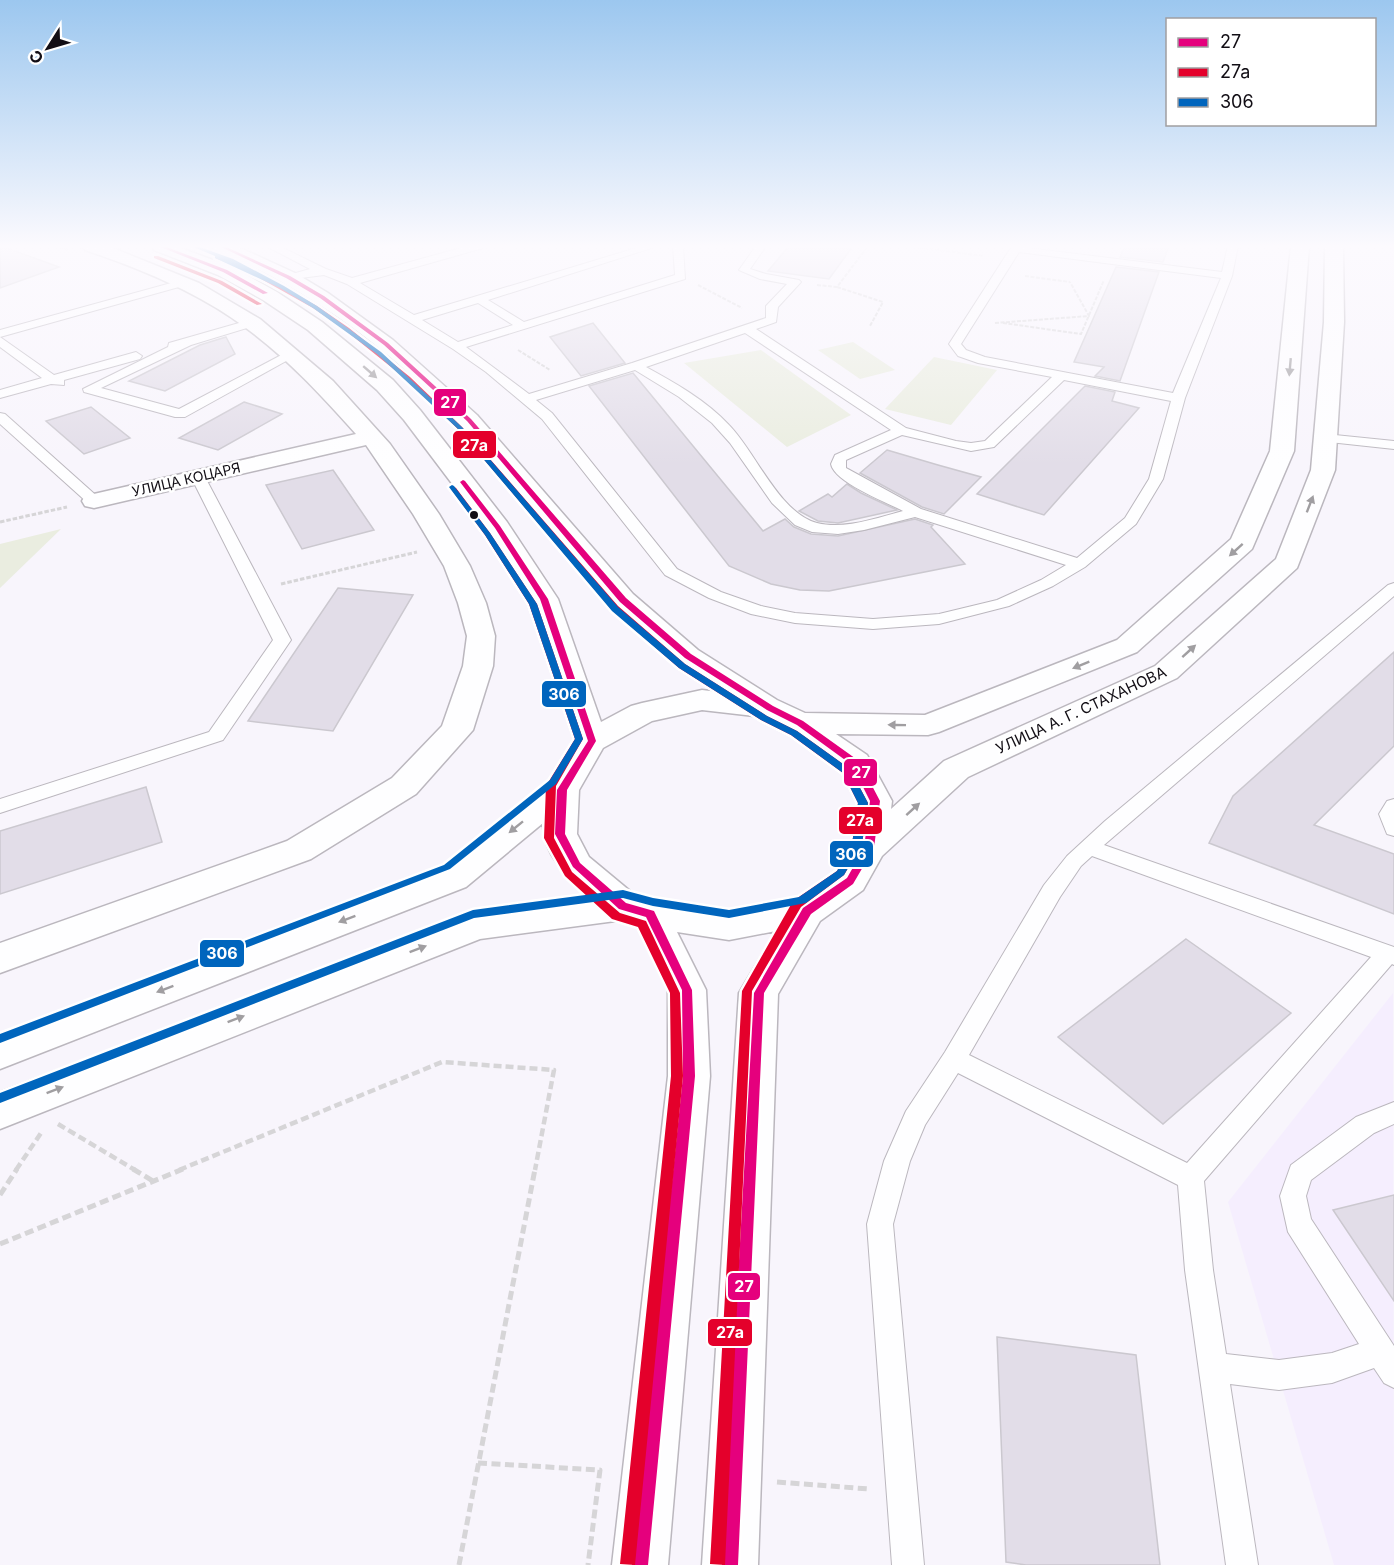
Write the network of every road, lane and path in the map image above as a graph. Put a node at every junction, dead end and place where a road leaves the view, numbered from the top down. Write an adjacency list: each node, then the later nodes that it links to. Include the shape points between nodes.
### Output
1 (53, 319): 25 (lane)
2 (246, 319): 20 (street)
3 (305, 319): 54 (street, one-way to 54, via 361,364 412,415 498,527 544,598)
4 (350, 319): 52 (street, via 391,347 442,392 623,600 688,656)
5 (415, 319): 17 (lane)
6 (512, 319): 21 (lane)
7 (545, 319): 21 (lane)
8 (764, 319): 18 (path)
9 (771, 319): 18 (lane)
10 (874, 319): 22 (path)
11 (971, 319): 23 (lane)
12 (1045, 319): 19 (path)
13 (1088, 319): 19 (path, via 1081,334)
14 (1210, 319): 37 (lane)
15 (1294, 319): 53 (street, one-way to 53, via 1282,451 1243,543 1128,646 928,725)
16 (1334, 319): 42 (street, УЛИЦА А. Г. СТАХАНОВА)
17 (412, 320): 29 (lane)
18 (768, 321): 24 (lane)
19 (1002, 322): 23 (path)
20 (253, 323): 28 (lane); 30 (street)
21 (523, 326): 26 (lane)
22 (870, 326)
23 (967, 326): 32 (lane, via 956,345 962,353)
24 (747, 329): 31 (lane); 40 (lane)
25 (0, 334)
26 (494, 335): 29 (lane); 34 (path)
27 (0, 341): 33 (lane)
28 (186, 343): 33 (lane); 35 (lane)
29 (457, 346): 38 (lane)
30 (291, 355): 35 (lane, via 180,414); 41 (street)
31 (636, 366): 34 (lane); 46 (lane, via 670,385 726,428 790,516 810,527 833,531)
32 (1060, 376): 37 (lane); 40 (lane, via 988,444 956,446)
33 (52, 380): 35 (lane); 36 (lane)
34 (574, 384): 38 (lane)
35 (89, 389)
36 (0, 394)
37 (1178, 398): 49 (lane, via 1156,480 1131,521)
38 (527, 399): 49 (lane, via 547,416 671,572 715,595 757,610 834,623 939,620 1003,603)
39 (0, 417): 45 (lane)
40 (901, 431): 46 (lane, via 851,451 840,458 839,470)
41 (371, 437): 44 (street, УЛИЦА КОЦАРЯ); 48 (street)
42 (1325, 438): 43 (lane); 60 (street, УЛИЦА А. Г. СТАХАНОВА, one-way to 42, via 956,769 1166,672 1288,561 1323,470)
43 (1394, 445)
44 (198, 477): 45 (street, УЛИЦА КОЦАРЯ); 51 (lane)
45 (94, 501): 47 (path)
46 (916, 512): 49 (lane)
47 (0, 522)
48 (445, 546): 51 (path); 64 (street, via 457,566 482,636 478,666 457,730 404,786 299,850)
49 (1079, 564)
50 (1394, 588): 59 (lane)
51 (257, 589): 56 (lane, via 282,640 216,736)
52 (770, 708): 53 (street); 54 (street, via 702,700 642,714)
53 (800, 723): 60 (street, via 856,763 875,801)
54 (592, 741): 55 (street)
55 (562, 790): 61 (street, via 560,834 576,865); 65 (street, one-way to 65, via 453,878)
56 (0, 806)
57 (1394, 806): 58 (lane, via 1389,814)
58 (1394, 829)
59 (1088, 846): 63 (lane); 66 (lane, via 1052,891)
60 (869, 848): 62 (street, via 850,881)
61 (637, 910): 62 (street, via 729,926); 67 (street, one-way to 61, via 476,926); 82 (street, via 687,990 689,1076)
62 (807, 911): 78 (street, via 759,993)
63 (1390, 955): 71 (lane)
64 (0, 958)
65 (0, 1052)
66 (954, 1059): 71 (lane); 79 (lane, via 915,1119 897,1161 880,1224)
67 (0, 1111)
68 (1394, 1113): 75 (lane, via 1365,1125 1300,1173 1293,1196 1298,1223)
69 (50, 1119): 72 (path)
70 (44, 1129): 73 (path)
71 (1191, 1179): 76 (lane)
72 (153, 1181): 74 (path); 77 (path, via 442,1062 554,1070)
73 (0, 1195)
74 (0, 1244)
75 (1387, 1362): 76 (lane, via 1279,1375)
76 (1213, 1367): 85 (lane)
77 (478, 1463): 80 (path); 81 (path, via 600,1470)
78 (735, 1479): 79 (path); 83 (street)
79 (902, 1491): 84 (lane)
80 (459, 1565)
81 (588, 1565)
82 (639, 1565)
83 (730, 1565)
84 (908, 1565)
85 (1242, 1565)

